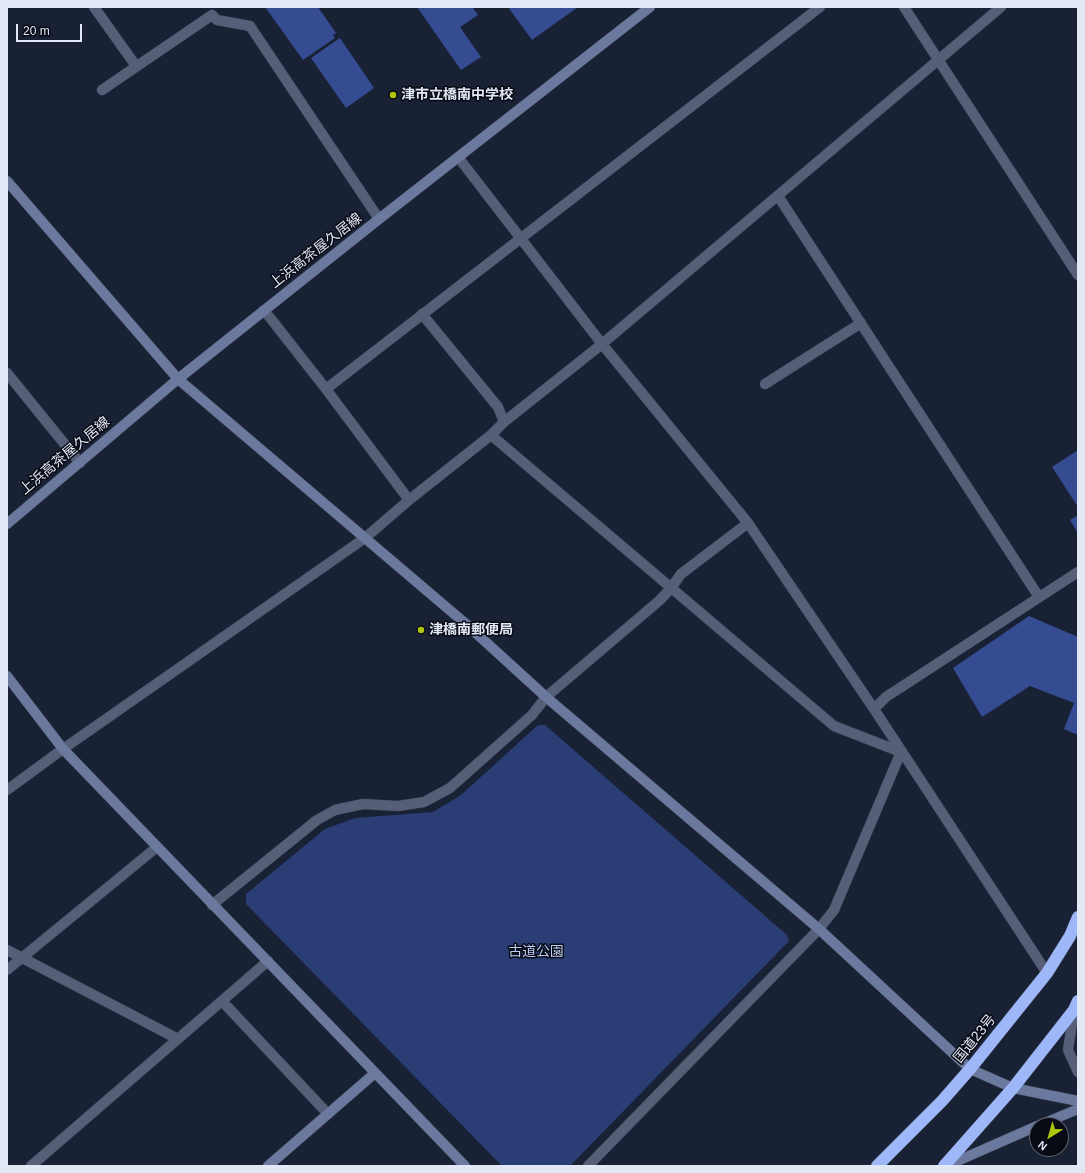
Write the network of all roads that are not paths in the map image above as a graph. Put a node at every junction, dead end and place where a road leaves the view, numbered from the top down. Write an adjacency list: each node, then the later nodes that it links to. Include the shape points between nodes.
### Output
1 (94, 7): 8 (street)
2 (650, 7): 10 (street, 上浜高茶屋久居線)
3 (820, 7): 14 (street)
4 (904, 7): 7 (street)
5 (1001, 7): 7 (street)
6 (209, 11): 8 (street); 13 (street, via 217,20 250,26)
7 (938, 61): 12 (street); 15 (street)
8 (136, 66): 9 (street)
9 (102, 90)
10 (458, 157): 13 (street, 上浜高茶屋久居線); 14 (street)
11 (7, 181): 21 (street)
12 (778, 196): 18 (street); 19 (street)
13 (379, 219): 16 (street, 上浜高茶屋久居線)
14 (521, 239): 17 (street); 19 (street)
15 (1078, 275)
16 (264, 310): 21 (street, 上浜高茶屋久居線); 23 (street)
17 (422, 314): 23 (street); 24 (street, via 498,407)
18 (861, 323): 22 (street); 33 (street)
19 (602, 344): 24 (street); 28 (street)
20 (7, 373): 26 (street)
21 (178, 379): 26 (street, 上浜高茶屋久居線); 30 (street)
22 (765, 384)
23 (326, 389): 27 (street)
24 (504, 422): 25 (street)
25 (491, 435): 27 (street); 32 (street)
26 (80, 463): 29 (street, 上浜高茶屋久居線)
27 (408, 500): 30 (street)
28 (748, 523): 32 (street, via 681,574); 36 (street)
29 (7, 524)
30 (365, 538): 35 (street, via 466,624); 37 (street)
31 (1078, 572): 33 (street)
32 (671, 588): 35 (street); 38 (street, via 834,726)
33 (1039, 597): 36 (street, via 886,698)
34 (7, 676): 37 (street)
35 (546, 697): 41 (street, via 532,715 450,788 424,802 398,806 363,804 335,810 317,820); 43 (street)
36 (874, 710): 38 (street)
37 (63, 749): 39 (street); 40 (street)
38 (901, 752): 43 (street, via 834,910); 48 (street)
39 (7, 790)
40 (157, 847): 41 (street); 45 (street)
41 (212, 905): 46 (street)
42 (1078, 917): 48 (highway, 国道23号, via 1070,936)
43 (819, 929): 52 (street); 64 (street)
44 (7, 950): 45 (street)
45 (21, 958): 47 (street); 51 (street)
46 (268, 961): 49 (street); 54 (street)
47 (7, 970)
48 (1047, 973): 52 (highway, 国道23号)
49 (222, 1001): 51 (street); 58 (street)
50 (1076, 1006): 53 (street, via 1068,1050); 55 (highway)
51 (178, 1039): 61 (street)
52 (970, 1069): 55 (street); 65 (highway, 国道23号)
53 (1078, 1072)
54 (375, 1073): 58 (street); 63 (street)
55 (1013, 1088): 56 (street); 66 (highway)
56 (1078, 1100)
57 (1078, 1109): 59 (street)
58 (328, 1114): 62 (street)
59 (1059, 1117)
60 (1029, 1130): 66 (street)
61 (31, 1166)
62 (268, 1166)
63 (465, 1166)
64 (588, 1166)
65 (877, 1166)
66 (945, 1166)

